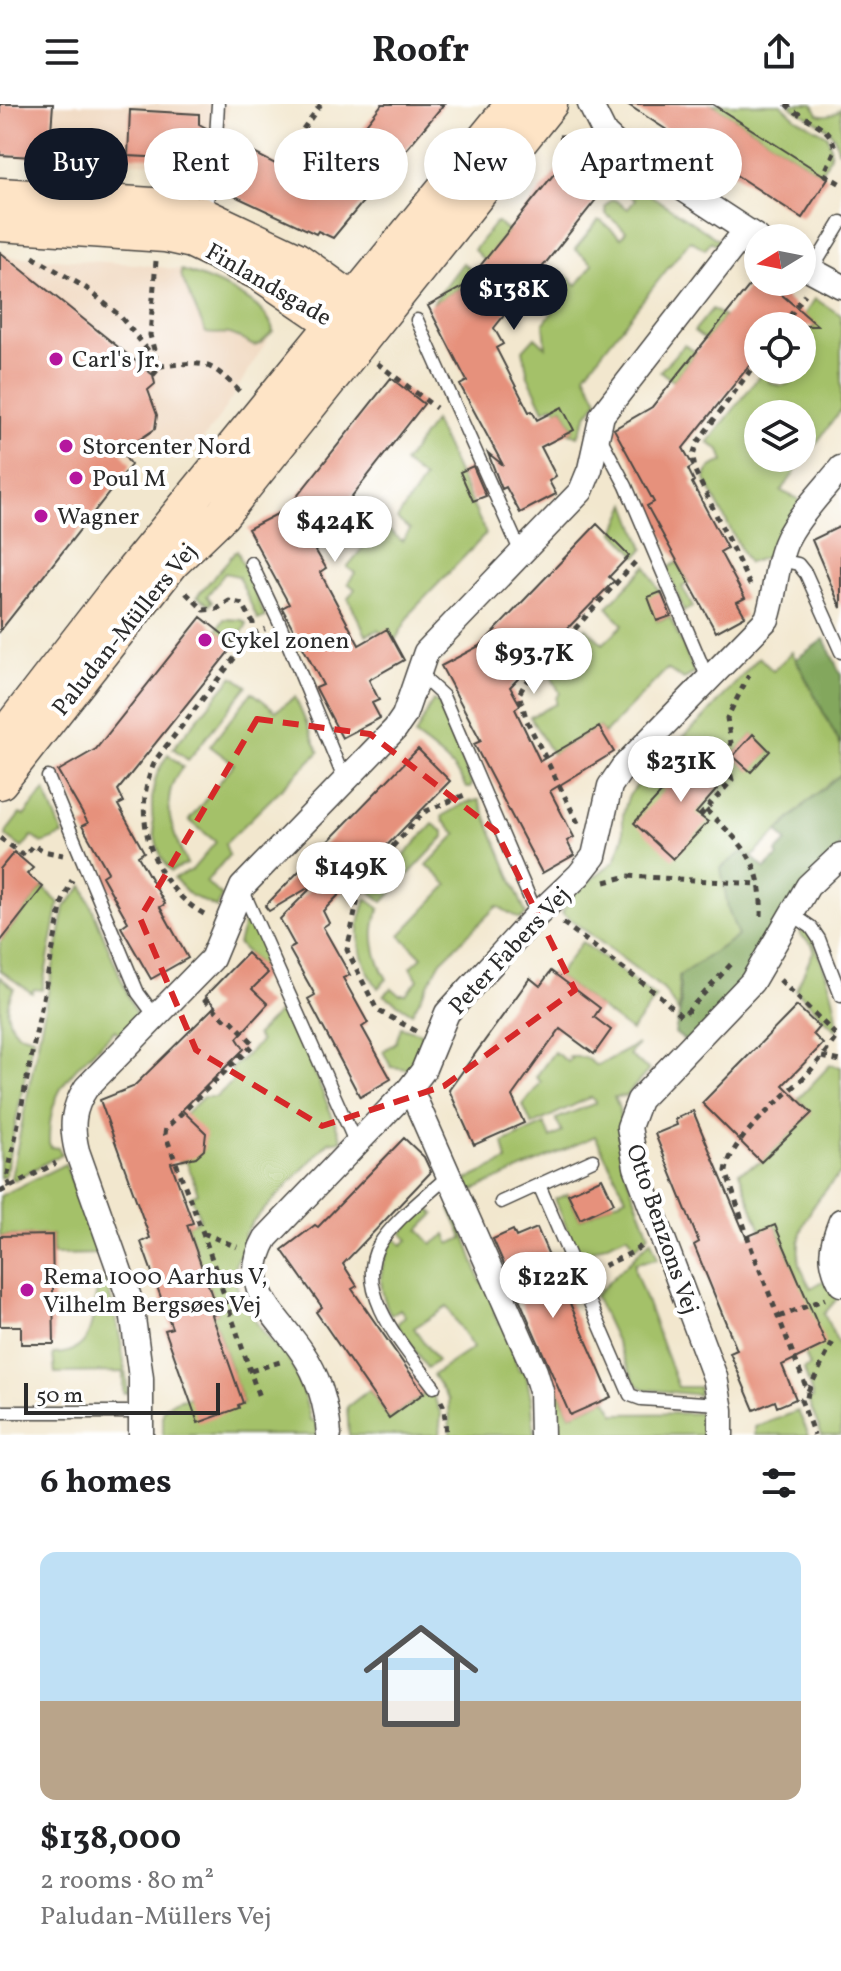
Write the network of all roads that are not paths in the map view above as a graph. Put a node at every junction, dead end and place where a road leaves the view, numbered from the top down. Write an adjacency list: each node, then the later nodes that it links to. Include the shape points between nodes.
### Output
1 (218, 104): 8 (lane, via 214,172)
2 (513, 104): 14 (street, Paludan-Müllers Vej)
3 (590, 104): 9 (street, via 605,134 619,147)
4 (547, 105): 14 (street, Paludan-Müllers Vej)
5 (0, 195): 8 (street, Finlandsgade, via 152,205)
6 (841, 222): 11 (lane)
7 (0, 224): 8 (street, Finlandsgade, via 165,235)
8 (198, 228): 14 (street, Finlandsgade, via 296,259)
9 (744, 229)
10 (744, 244): 16 (street, via 602,415)
11 (816, 256)
12 (816, 273): 13 (street)
13 (841, 286)
14 (351, 318): 24 (street, Paludan-Müllers Vej); 27 (street, Paludan-Müllers Vej, via 222,515 172,563)
15 (417, 320): 18 (lane)
16 (597, 431): 18 (street, via 581,491); 23 (lane, via 626,486)
17 (841, 468): 19 (street, via 788,536)
18 (522, 555): 22 (street, via 426,652)
19 (780, 560): 21 (lane, via 798,564 806,574); 23 (street, Peter Fabers Vej, via 767,619)
20 (251, 563): 26 (lane)
21 (841, 652)
22 (417, 672): 26 (street, via 404,716); 30 (lane, via 443,696 480,788)
23 (708, 679): 30 (street, Peter Fabers Vej, via 610,786 594,856)
24 (9, 724)
25 (48, 777): 33 (lane, via 138,993)
26 (345, 781): 29 (street)
27 (0, 782)
28 (841, 855): 31 (street, Otto Benzons Vej, via 808,886)
29 (242, 887): 33 (street, via 212,959); 35 (lane)
30 (553, 913): 34 (street, Peter Fabers Vej, via 447,1013 423,1071)
31 (792, 914): 32 (lane, via 819,939); 43 (street, Otto Benzons Vej, via 752,982 639,1100 629,1127 636,1167 715,1377)
32 (841, 996)
33 (155, 1016): 45 (street, via 86,1088 73,1119 77,1151 131,1303 139,1349)
34 (410, 1088): 35 (street, Peter Fabers Vej); 37 (street)
35 (356, 1144): 46 (street, Peter Fabers Vej, via 266,1238 257,1254 261,1296 320,1385)
36 (593, 1160): 38 (lane)
37 (449, 1175): 42 (lane, via 388,1234 372,1272 385,1316); 47 (street, via 535,1371)
38 (539, 1185): 39 (lane); 43 (lane, via 630,1395)
39 (501, 1202)
40 (841, 1221): 41 (street, via 831,1246)
41 (835, 1291)
42 (434, 1387)
43 (720, 1404): 48 (street, Otto Benzons Vej)
44 (0, 1412): 45 (lane)
45 (141, 1424)
46 (329, 1435)
47 (542, 1435)
48 (721, 1435)

